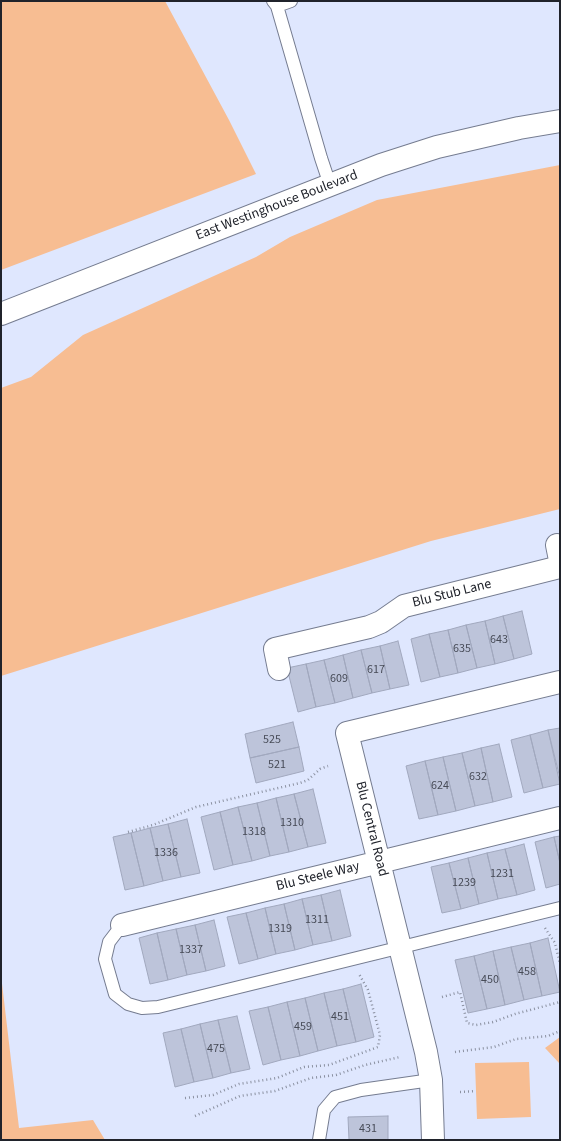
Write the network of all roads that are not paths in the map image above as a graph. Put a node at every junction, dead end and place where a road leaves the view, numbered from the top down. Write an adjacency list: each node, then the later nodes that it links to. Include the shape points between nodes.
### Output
1 (291, 1): 2 (lane)
2 (275, 4): 4 (lane)
3 (560, 121): 4 (street, East Westinghouse Boulevard, via 437,147)
4 (330, 185): 5 (street, East Westinghouse Boulevard)
5 (1, 314)
6 (560, 567): 7 (street, Blu Stub Lane, via 404,606 369,627 276,649)
7 (279, 669)
8 (560, 682): 10 (street, Blu Central Road, via 347,733)
9 (560, 818): 10 (street, Blu Steele Way)
10 (379, 862): 12 (street, Blu Steele Way); 13 (street, Blu Central Road)
11 (560, 908): 13 (lane)
12 (122, 925): 13 (lane, via 109,942 105,959 115,994 128,1004 142,1008 158,1007)
13 (400, 946): 14 (street, Blu Central Road)
14 (431, 1080): 15 (lane, via 361,1090 335,1097 324,1110); 16 (street, Blu Central Road)
15 (320, 1140)
16 (433, 1140)

